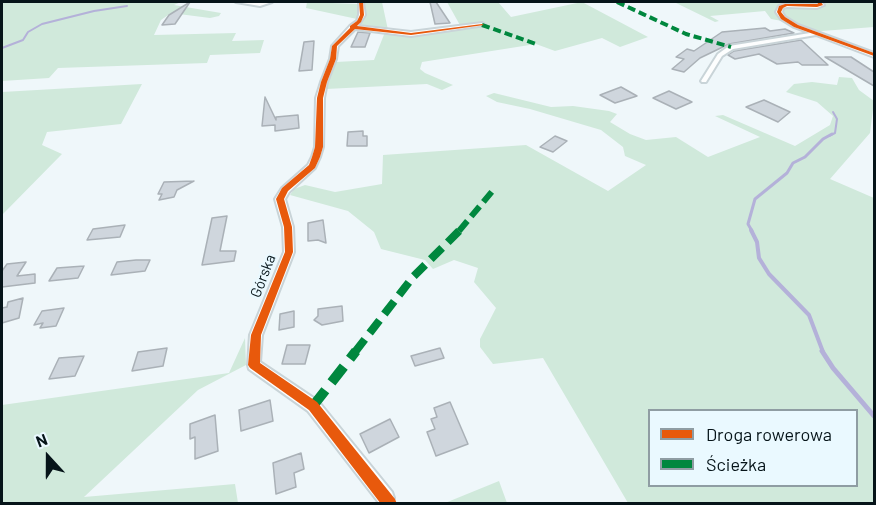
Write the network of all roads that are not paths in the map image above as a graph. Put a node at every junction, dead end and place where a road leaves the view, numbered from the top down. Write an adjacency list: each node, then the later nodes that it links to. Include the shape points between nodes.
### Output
1 (238, 2): 2 (street)
2 (270, 2)
3 (361, 2): 6 (street, Górska, via 362,15)
4 (819, 2): 7 (street, via 821,5 817,6 787,4 779,12 796,27)
5 (482, 25): 6 (street, via 411,34)
6 (352, 27): 10 (street, Górska, via 335,46 324,82 316,157 280,199 288,227 289,252 256,335 254,365 313,406)
7 (814, 34): 8 (street); 9 (street, via 731,47 720,55)
8 (874, 55)
9 (704, 81)
10 (386, 498)

